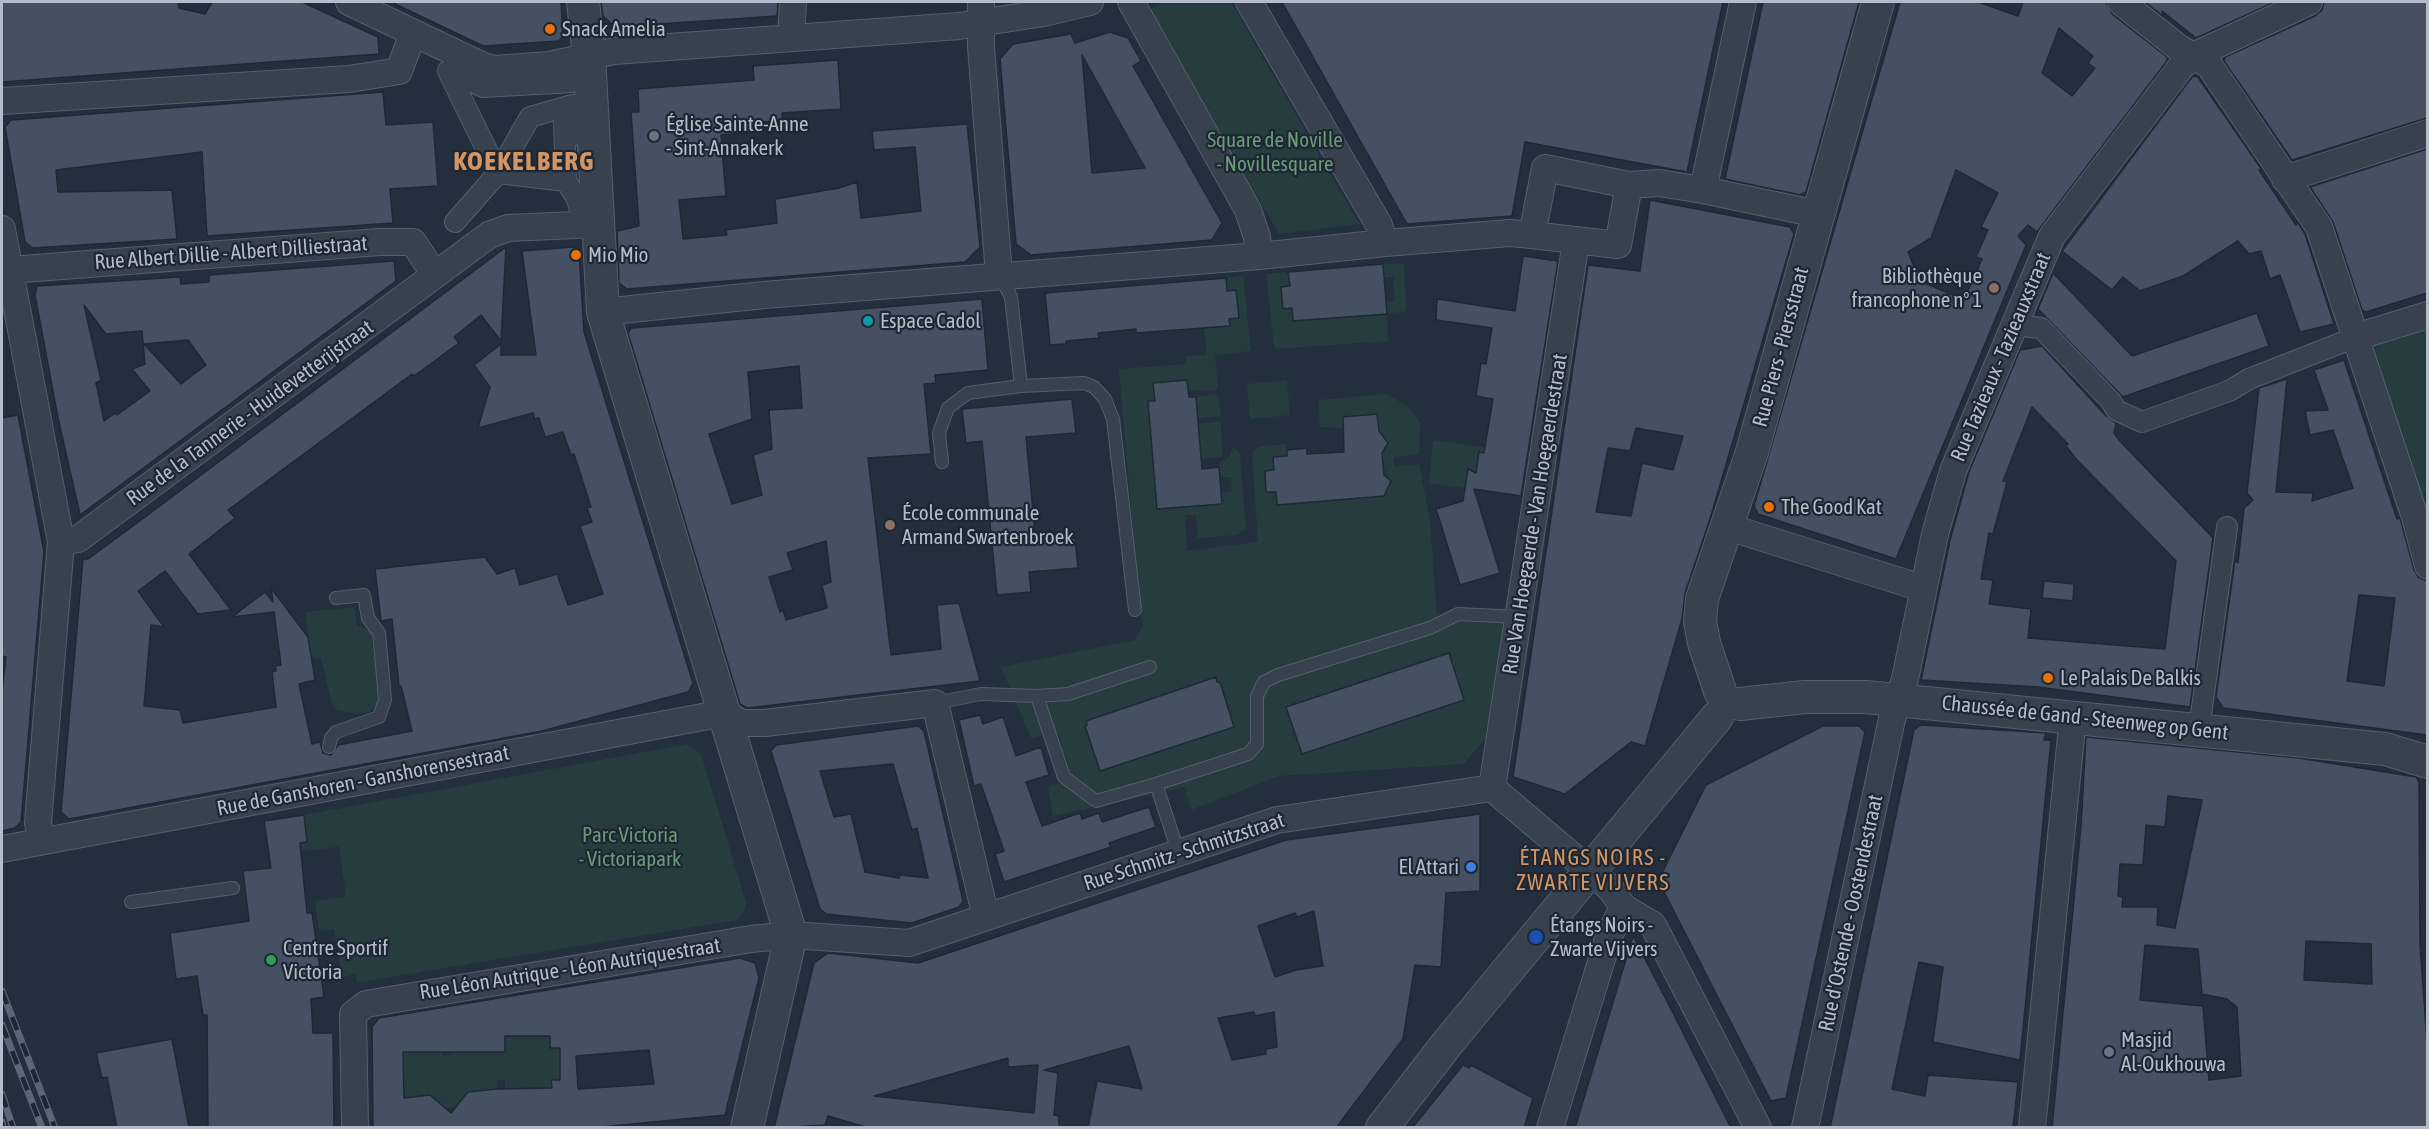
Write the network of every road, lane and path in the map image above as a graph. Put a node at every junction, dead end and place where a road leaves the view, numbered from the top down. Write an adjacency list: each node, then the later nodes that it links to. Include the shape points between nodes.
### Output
1 (349, 2): 12 (street)
2 (583, 2): 15 (street)
3 (793, 2): 13 (street)
4 (1090, 2): 11 (street, via 1044,14)
5 (1131, 2): 32 (street, via 1248,210)
6 (1249, 2): 31 (street, via 1379,225)
7 (1743, 2): 24 (street)
8 (1878, 2): 25 (street, Rue Piers - Piersstraat)
9 (2121, 2): 14 (street)
10 (2309, 2): 14 (street)
11 (981, 12): 13 (street); 34 (street)
12 (413, 33): 15 (street, via 495,69 549,65); 16 (street, via 399,71 389,73 349,79)
13 (791, 38): 15 (street)
14 (2193, 56): 21 (street, via 2209,65); 38 (street, Rue Tazieaux - Tazieauxstraat, via 2052,236)
15 (578, 71): 17 (street); 20 (street, via 483,87 448,71); 26 (street)
16 (2, 101)
17 (572, 105): 19 (street); 20 (street, via 530,117); 22 (street, via 564,119)
18 (2427, 133): 21 (street)
19 (572, 136)
20 (498, 173): 22 (street); 27 (street)
21 (2285, 179): 39 (street, via 2319,227)
22 (566, 181): 26 (street)
23 (1629, 185): 24 (street, via 1659,183); 29 (street, via 1545,168); 30 (street, via 1618,245)
24 (1703, 190): 25 (street)
25 (1818, 214): 42 (street, Rue Piers - Piersstraat)
26 (589, 219): 35 (street, Rue de la Tannerie - Huidevetterijstraat, via 508,228 489,234); 36 (street)
27 (455, 222)
28 (2, 229): 33 (street)
29 (1532, 235): 30 (street); 31 (street, via 1510,233)
30 (1576, 241): 49 (street, Rue Van Hoegaerde - Van Hoegaerdestraat)
31 (1385, 243): 32 (street)
32 (1259, 256): 34 (street)
33 (9, 270): 35 (street, Rue Albert Dillie - Albert Dilliestraat, via 413,242); 44 (street)
34 (999, 274): 36 (street); 40 (lane, via 1011,297)
35 (435, 275): 44 (street, Rue de la Tannerie - Huidevetterijstraat, via 78,539)
36 (603, 312): 55 (street)
37 (2427, 315): 39 (street)
38 (2014, 325): 39 (street, via 2042,328 2116,410 2142,422 2229,391 2249,379); 46 (street, Rue Tazieaux - Tazieauxstraat, via 1953,471)
39 (2356, 337): 45 (street, via 2415,517)
40 (1021, 386): 41 (lane, via 968,393 948,408 939,433); 48 (lane, via 1084,383 1105,399 1113,419)
41 (942, 462)
42 (1728, 526): 46 (street, via 1775,545); 54 (street, Rue Piers - Piersstraat, via 1702,599 1700,621)
43 (2227, 527): 57 (street)
44 (61, 542): 62 (street, via 38,823)
45 (2427, 566)
46 (1922, 588): 52 (street, Rue Tazieaux - Tazieauxstraat)
47 (336, 598): 58 (lane, via 364,595 368,618 380,633 385,700 380,717 336,732)
48 (1135, 610)
49 (1521, 617): 60 (lane, via 1458,614 1430,628 1278,675 1264,682 1257,696 1258,738 1248,754); 61 (street, Rue Van Hoegaerde - Van Hoegaerdestraat)
50 (1150, 667): 51 (lane, via 1068,694)
51 (1037, 696): 53 (lane, via 981,694); 60 (lane, via 1064,777 1096,801)
52 (1898, 700): 54 (street, Chaussée de Gand - Steenweg op Gent, via 1805,697); 56 (street, Chaussée de Gand - Steenweg op Gent); 76 (street, Rue d'Ostende - Oostendestraat)
53 (936, 703): 55 (street, via 765,723 742,723); 69 (street)
54 (1726, 704): 65 (street)
55 (724, 713): 62 (street, Rue de Ganshoren - Ganshorensestraat, via 335,779); 70 (street)
56 (2073, 716): 57 (street, Chaussée de Gand - Steenweg op Gent); 77 (street)
57 (2199, 729): 59 (street, Chaussée de Gand - Steenweg op Gent, via 2385,749)
58 (329, 747)
59 (2427, 762)
60 (1156, 784): 64 (lane)
61 (1492, 788): 64 (street, Rue Schmitz - Schmitzstraat, via 1277,820); 65 (street)
62 (41, 841): 63 (street, Rue de Ganshoren - Ganshorensestraat)
63 (2, 849)
64 (1178, 851): 69 (street, Rue Schmitz - Schmitzstraat)
65 (1590, 871): 68 (street, via 1611,889); 73 (street)
66 (233, 888): 67 (lane)
67 (131, 902)
68 (1623, 907): 74 (street, via 1609,936); 75 (street, via 1653,924)
69 (986, 917): 70 (street, Rue Schmitz - Schmitzstraat, via 909,943)
70 (791, 934): 71 (street, Rue Léon Autrique - Léon Autriquestraat, via 572,967 366,1004 353,1014); 72 (street)
71 (354, 1128)
72 (747, 1128)
73 (1382, 1128)
74 (1550, 1128)
75 (1758, 1128)
76 (1805, 1128)
77 (2032, 1128)

